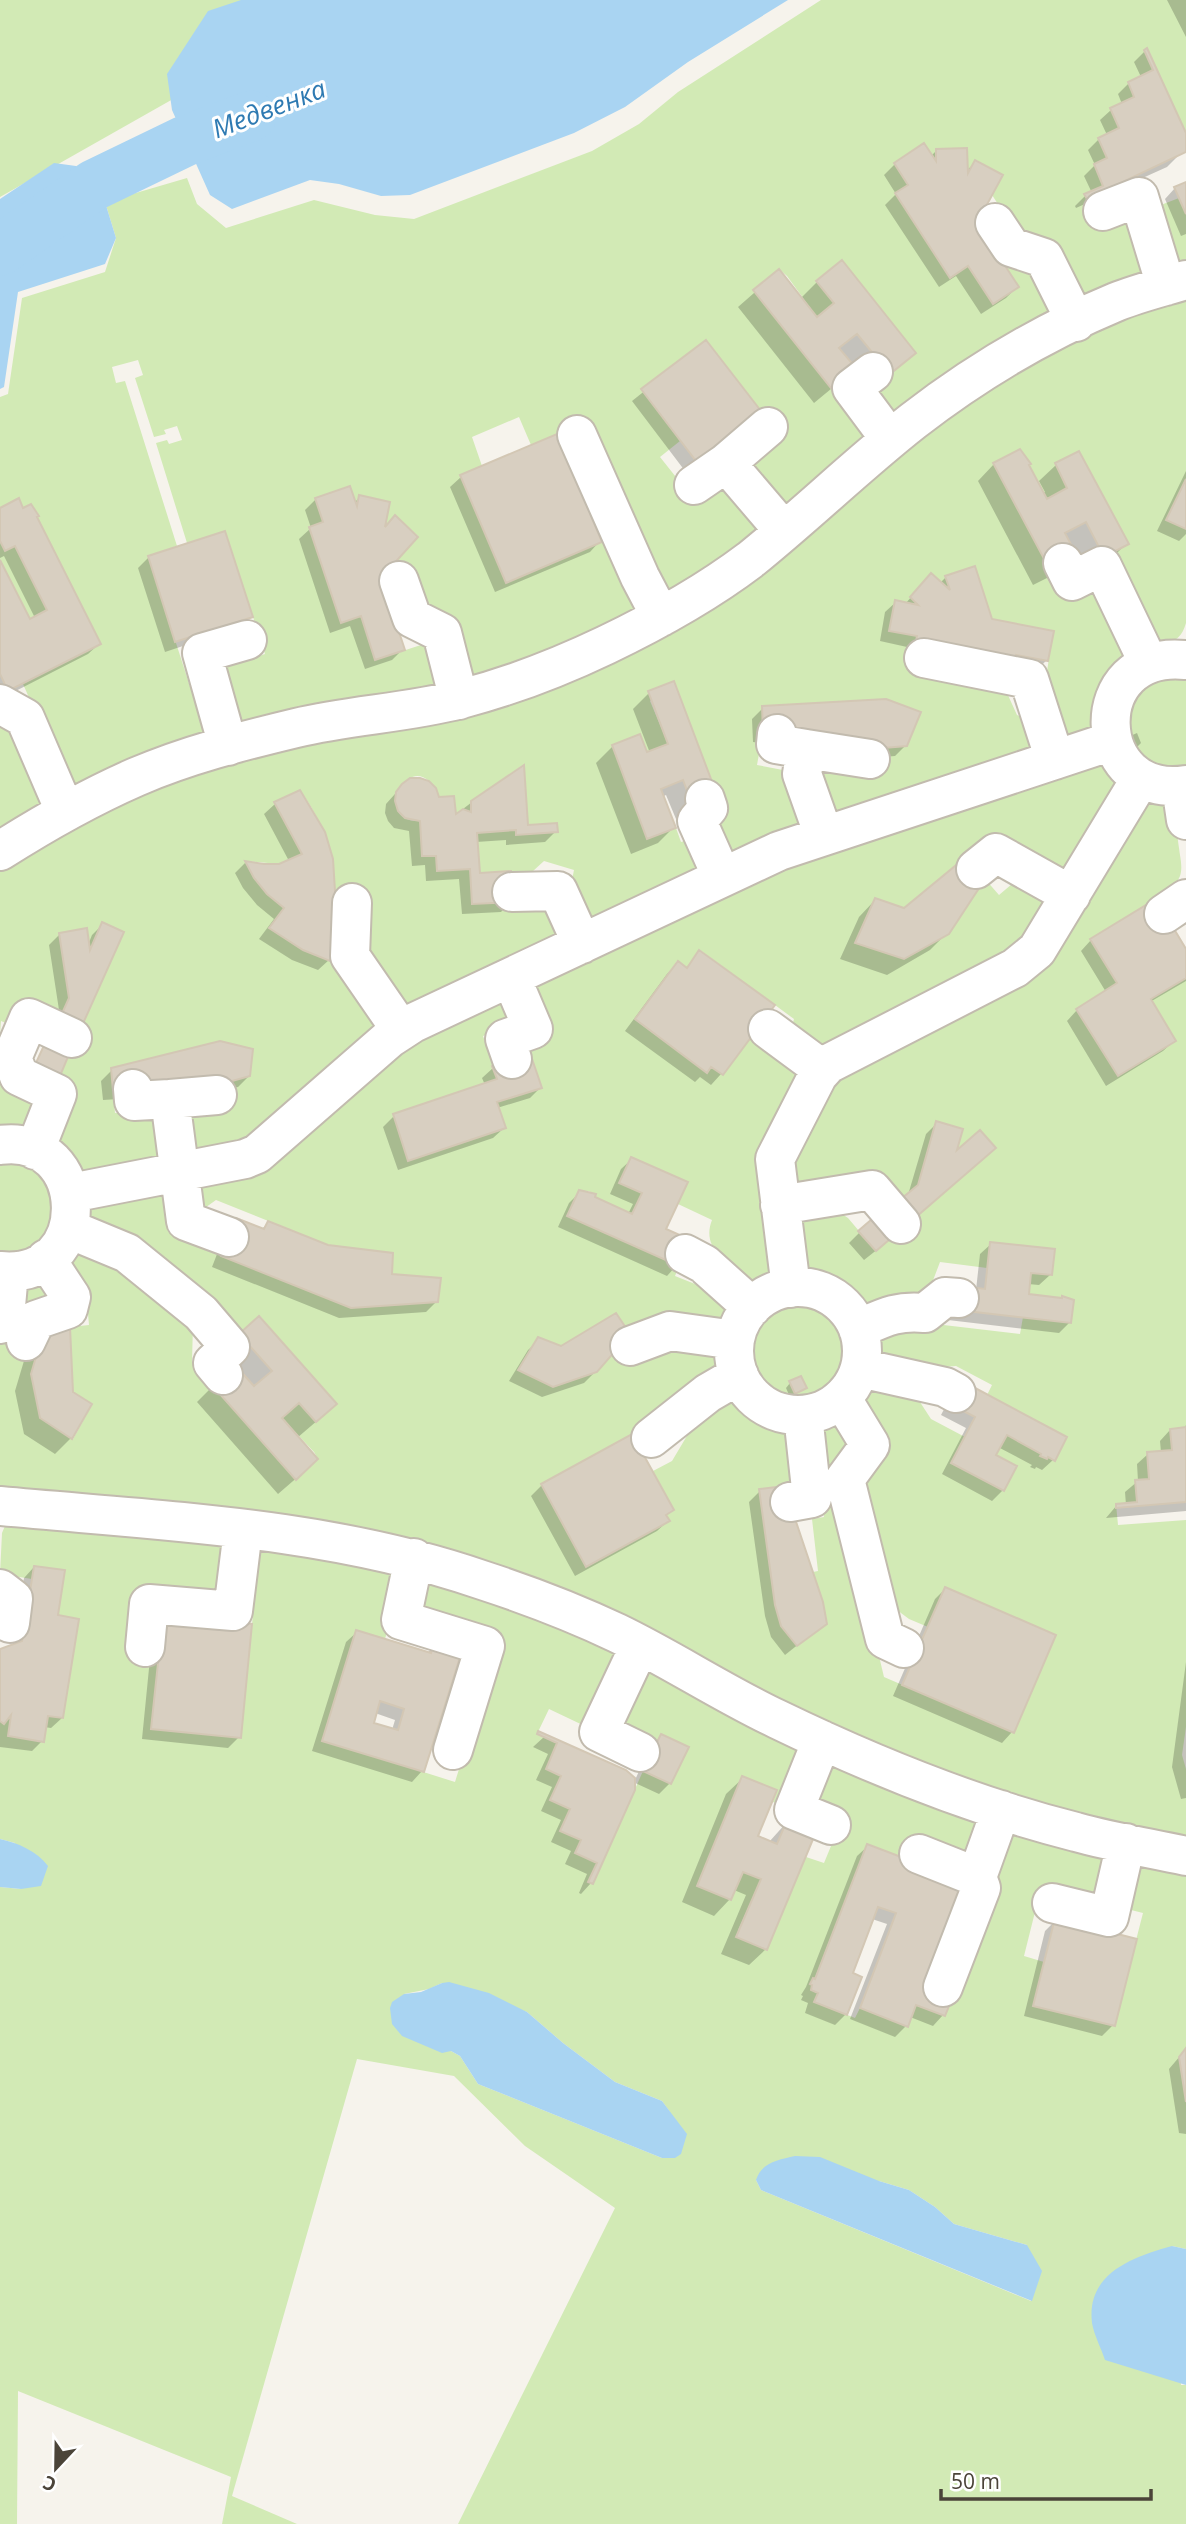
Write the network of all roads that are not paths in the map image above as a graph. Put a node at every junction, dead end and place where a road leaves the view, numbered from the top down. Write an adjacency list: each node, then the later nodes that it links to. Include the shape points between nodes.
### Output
1 (1103, 211): 3 (street, via 1139,197)
2 (1001, 242): 4 (street, via 1044,258)
3 (1176, 283): 4 (street, via 1117,302)
4 (1076, 322): 8 (street, via 952,392)
5 (856, 379): 8 (street)
6 (768, 427): 9 (street)
7 (577, 435): 14 (street)
8 (890, 439): 11 (street)
9 (726, 463): 10 (street); 11 (street)
10 (694, 485)
11 (784, 531): 14 (street, via 715,584)
12 (1063, 563): 18 (street, via 1072,581 1102,566)
13 (399, 581): 19 (street, via 404,621 442,633)
14 (661, 617): 19 (street, via 563,664)
15 (247, 640): 22 (street, via 202,653)
16 (924, 658): 24 (street, via 1031,669)
17 (1186, 660): 18 (street, via 1171,658)
18 (1149, 664): 21 (street, via 1117,692 1109,725)
19 (459, 700): 22 (street, via 299,727)
20 (0, 704): 28 (street, via 25,718)
21 (1112, 741): 24 (street); 25 (street, via 1119,756)
22 (228, 746): 28 (street, via 139,775)
23 (870, 759): 29 (street, via 792,741)
24 (1055, 760): 29 (street)
25 (1141, 778): 26 (street); 34 (street)
26 (1184, 797)
27 (705, 799): 32 (street, via 708,808 697,821)
28 (65, 811): 30 (street)
29 (824, 836): 32 (street)
30 (0, 851)
31 (976, 869): 34 (street, via 996,853)
32 (722, 877): 36 (street)
33 (512, 892): 36 (street, via 558,891)
34 (1071, 895): 42 (street, via 1037,950 1023,963)
35 (352, 903): 39 (street, via 350,956)
36 (582, 944): 37 (street)
37 (511, 977): 39 (street); 41 (street, via 533,1029 505,1039)
38 (768, 1029): 42 (street)
39 (401, 1030): 47 (street, via 257,1154)
40 (72, 1038): 46 (street, via 29,1018 12,1058 19,1076 44,1078 57,1094)
41 (512, 1059)
42 (822, 1069): 48 (street, via 777,1151)
43 (133, 1089): 45 (street, via 134,1101)
44 (217, 1095): 45 (street)
45 (170, 1099): 47 (street)
46 (18, 1147): 49 (street, via 54,1163 64,1176)
47 (179, 1171): 49 (street); 51 (street, via 186,1221)
48 (780, 1205): 50 (street, via 872,1190); 55 (street)
49 (70, 1211): 53 (street, via 59,1246); 61 (street, via 201,1313 230,1348 213,1363)
50 (901, 1223)
51 (229, 1237)
52 (685, 1254): 59 (street, via 704,1264)
53 (46, 1259): 54 (street, via 25,1270); 57 (street, via 71,1297 68,1309)
54 (4, 1271): 57 (street, via 6,1306)
55 (791, 1288): 58 (street, via 805,1287 832,1297); 59 (street, via 772,1293)
56 (959, 1298): 58 (street, via 946,1297 925,1313 891,1314)
57 (34, 1326)
58 (858, 1329): 62 (street, via 862,1342)
59 (742, 1341): 60 (street, via 670,1331); 64 (street, via 748,1391 765,1406); 65 (street, via 708,1393)
60 (630, 1346)
61 (223, 1375)
62 (851, 1384): 63 (street, via 945,1387); 64 (street, via 817,1413); 72 (street, via 870,1445 845,1479 885,1639)
63 (956, 1392)
64 (803, 1415): 66 (street, via 812,1498)
65 (651, 1437)
66 (790, 1502)
67 (0, 1506): 68 (street)
68 (243, 1530): 69 (street); 71 (street, via 233,1611 149,1604)
69 (414, 1558): 70 (street, via 557,1607); 74 (street, via 401,1620 485,1646)
70 (640, 1644): 73 (street); 75 (street, via 599,1732)
71 (145, 1647)
72 (904, 1648)
73 (822, 1740): 76 (street); 77 (street, via 794,1810)
74 (453, 1749)
75 (640, 1752)
76 (1000, 1810): 78 (street); 81 (street)
77 (813, 1822)
78 (1126, 1843): 80 (street); 82 (street, via 1109,1917)
79 (919, 1854): 81 (street)
80 (1186, 1856)
81 (977, 1877): 83 (street, via 981,1888)
82 (1052, 1903)
83 (943, 1987)

